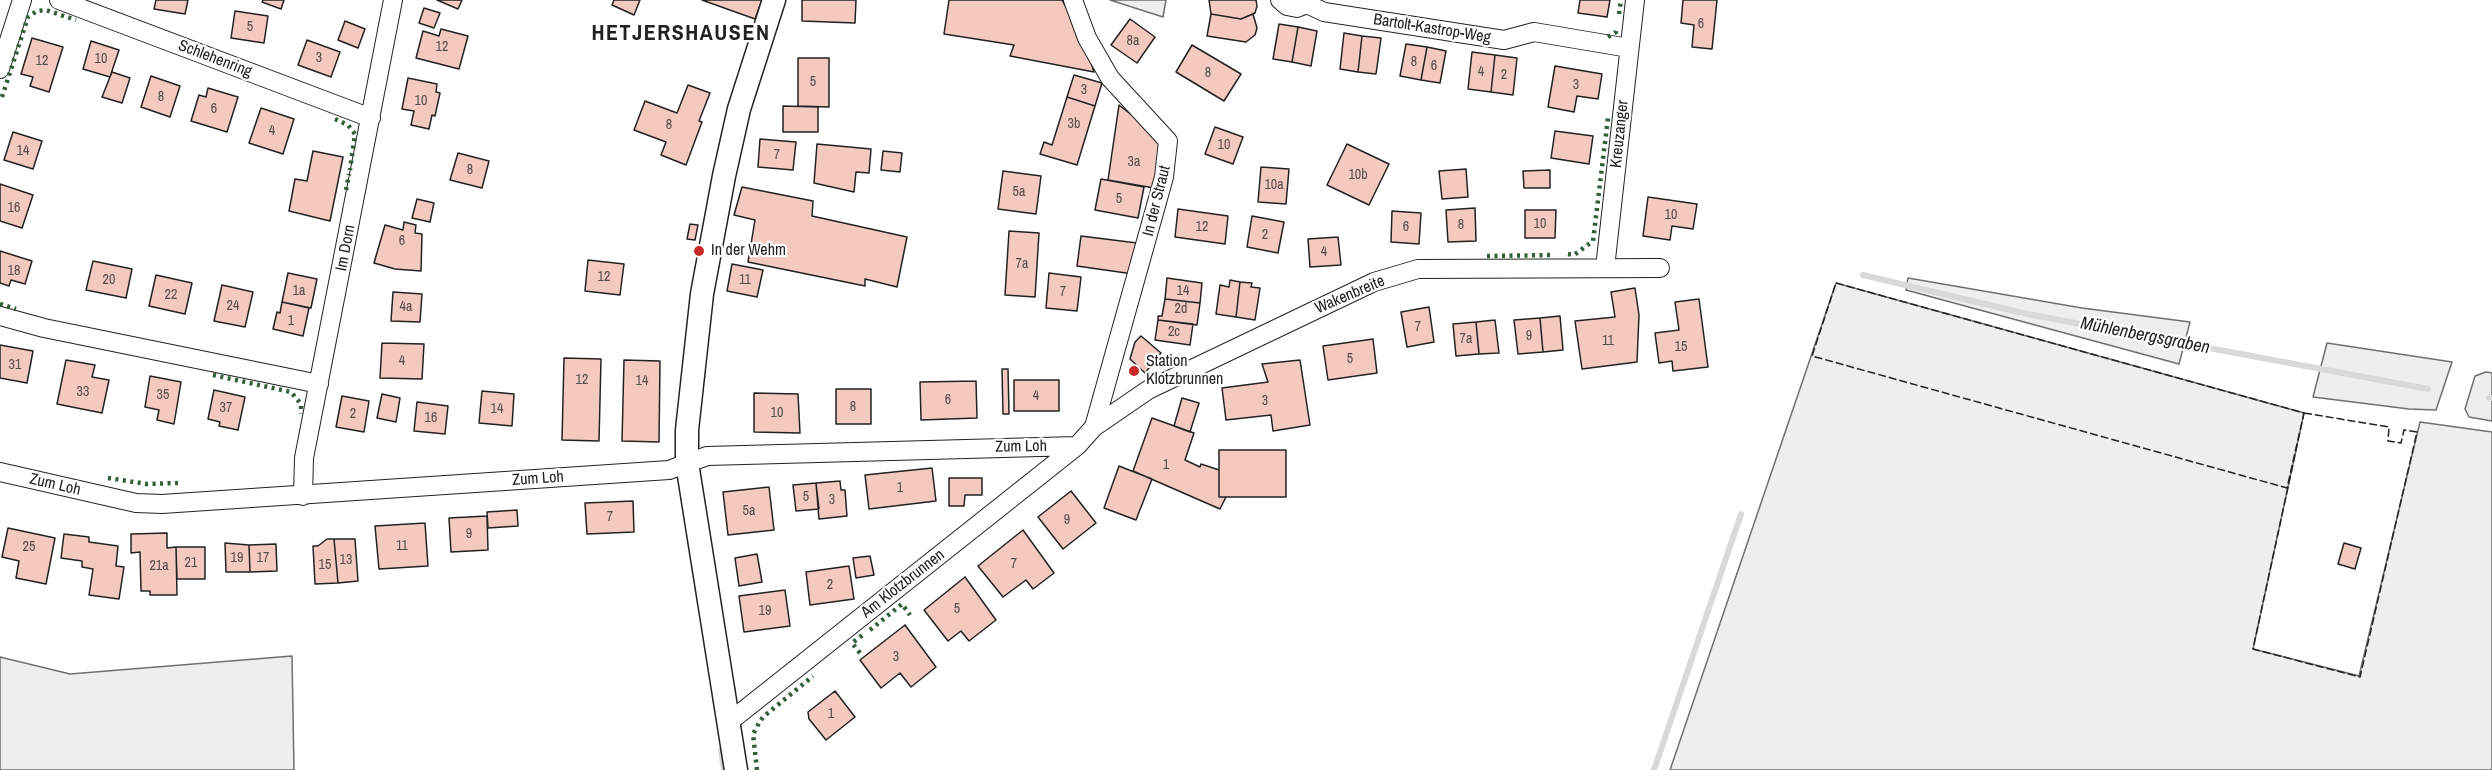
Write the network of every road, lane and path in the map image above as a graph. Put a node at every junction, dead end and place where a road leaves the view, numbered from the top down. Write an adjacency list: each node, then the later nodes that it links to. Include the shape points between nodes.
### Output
1 (22, 0): 10 (street)
2 (59, 0): 11 (street, Schlehenring)
3 (393, 0): 11 (street, Im Dorn)
4 (774, 0): 18 (street, via 745,90 724,176 697,332)
5 (1073, 0): 16 (street, In der Straut, via 1087,38 1110,78 1168,141 1161,187)
6 (1280, 0): 8 (street, Bartolt-Kastrop-Weg, via 1297,8)
7 (1635, 0): 9 (street, Kreuzanger)
8 (1309, 2): 9 (street, Bartolt-Kastrop-Weg, via 1324,12 1504,40 1534,32)
9 (1629, 48): 12 (street, Kreuzanger)
10 (0, 69)
11 (371, 118): 15 (street, Im Dorn)
12 (1605, 268): 13 (street, Wakenbreite); 16 (street, Wakenbreite, via 1418,269 1374,282 1148,390)
13 (1660, 268)
14 (0, 316): 15 (street)
15 (319, 384): 20 (street, Im Dorn, via 304,458)
16 (1094, 428): 17 (street, Wakenbreite)
17 (1077, 446): 18 (street, Zum Loh, via 707,456); 21 (street, Am Klotzbrunnen)
18 (687, 463): 20 (street, Zum Loh, via 669,470); 21 (street)
19 (0, 472): 20 (street, Zum Loh, via 136,503)
20 (303, 496)
21 (729, 722): 22 (street)
22 (736, 770)

